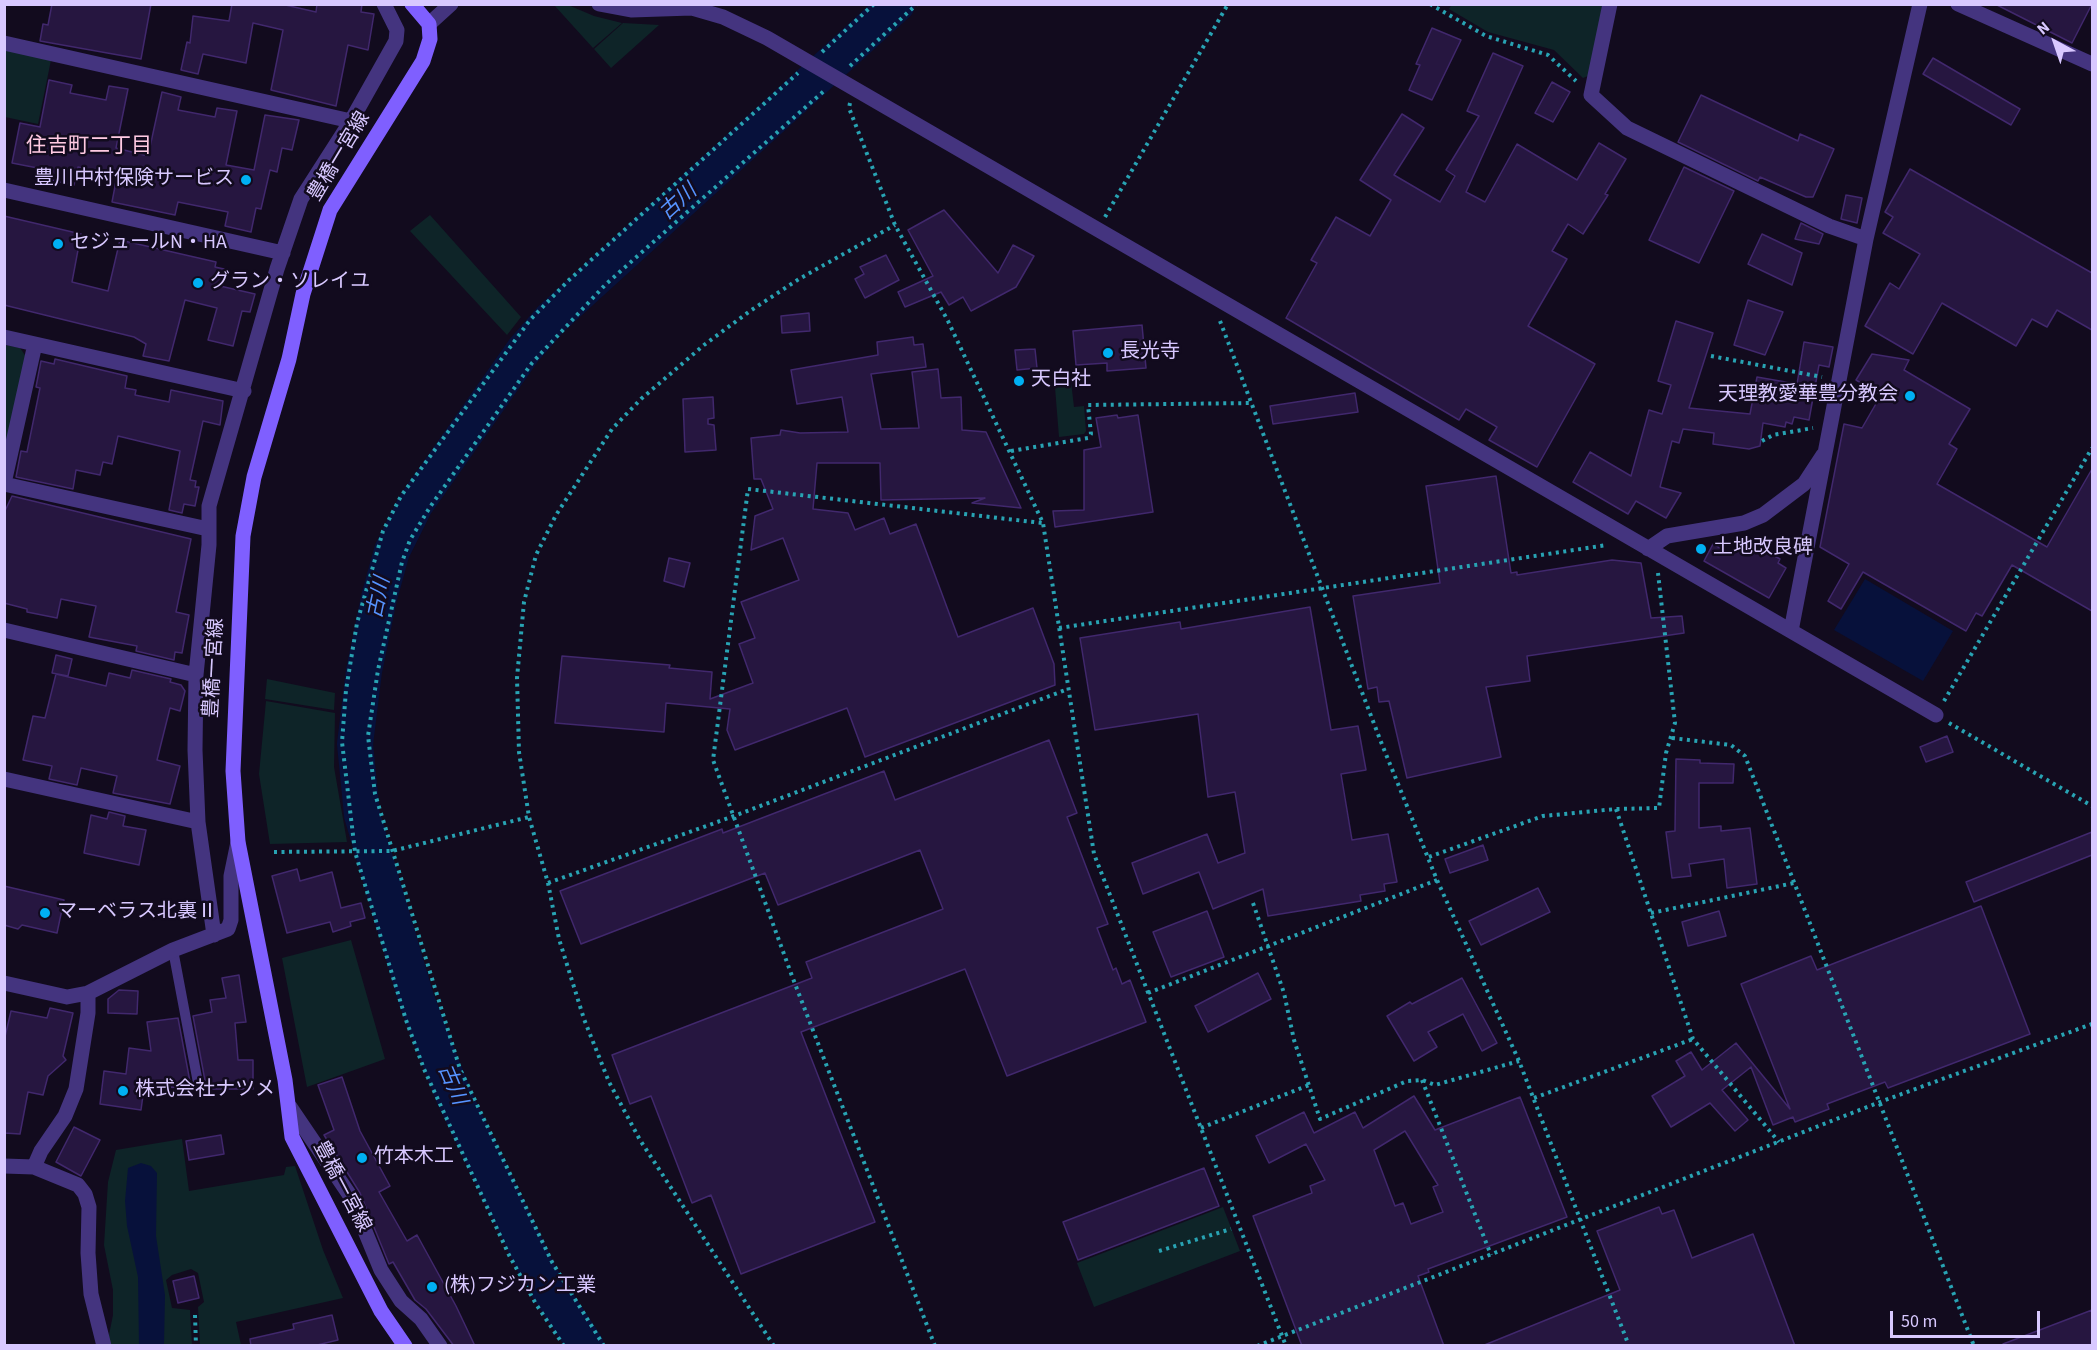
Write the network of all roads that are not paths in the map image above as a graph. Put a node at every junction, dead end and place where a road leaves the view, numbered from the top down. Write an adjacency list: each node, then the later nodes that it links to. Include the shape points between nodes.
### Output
1 (384, 4): 11 (street, via 397,30 396,41)
2 (412, 4): 8 (main road)
3 (451, 4): 8 (street)
4 (599, 4): 21 (street, via 615,9 678,8 708,12 744,26)
5 (1610, 4): 13 (street, via 1591,95 1627,128 1829,226)
6 (1920, 4): 13 (street)
7 (1958, 4): 10 (street)
8 (429, 24): 28 (main road, 豊橋一宮線, via 430,39 423,61 330,210 254,477 243,536 233,703 232,771)
9 (4, 43): 11 (street)
10 (2092, 64)
11 (351, 121): 14 (street, via 301,199)
12 (4, 190): 14 (street)
13 (1866, 239): 18 (street)
14 (283, 253): 17 (street)
15 (4, 337): 16 (street)
16 (35, 344): 17 (street); 19 (street)
17 (244, 391): 20 (street, via 209,506)
18 (1828, 447): 21 (street, via 1804,484 1763,515 1744,524 1667,536); 23 (street)
19 (4, 483): 20 (street)
20 (208, 529): 24 (street)
21 (1648, 549): 23 (street)
22 (4, 630): 24 (street)
23 (1791, 631): 25 (street)
24 (195, 675): 27 (street)
25 (1936, 715)
26 (4, 779): 27 (street)
27 (198, 822): 29 (street)
28 (238, 842): 29 (street, via 231,876 231,920 228,930); 34 (main road, 豊橋一宮線)
29 (214, 935): 30 (street)
30 (173, 950): 32 (street); 33 (lane)
31 (4, 983): 32 (street, via 67,997)
32 (88, 993): 36 (street, via 76,1089 65,1116 40,1151)
33 (199, 1088)
34 (290, 1107): 38 (main road, 豊橋一宮線, via 297,1150 381,1311); 39 (street, via 351,1197 381,1270 401,1301 421,1319)
35 (4, 1166): 36 (street)
36 (34, 1167): 37 (street, via 78,1185 85,1194 89,1207 92,1294)
37 (104, 1346)
38 (405, 1346)
39 (440, 1346)

